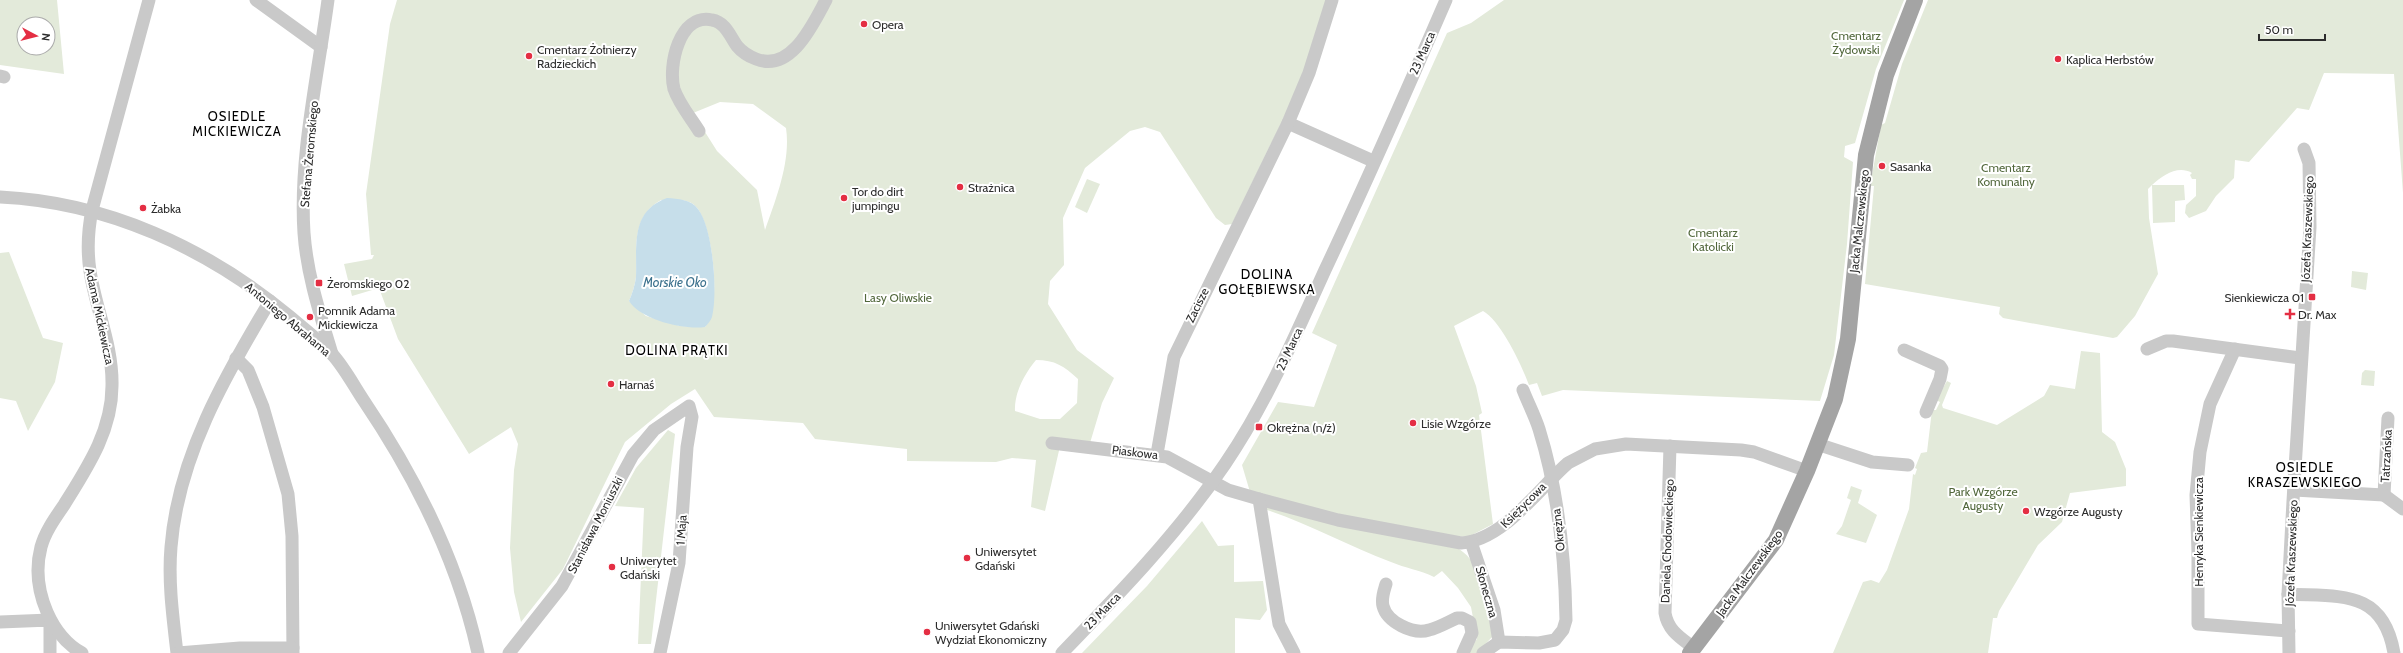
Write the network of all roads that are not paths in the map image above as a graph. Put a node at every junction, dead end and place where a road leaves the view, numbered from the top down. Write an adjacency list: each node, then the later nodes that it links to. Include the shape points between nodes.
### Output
1 (149, 0): 14 (street, Adama Mickiewicza)
2 (256, 0): 8 (street)
3 (328, 0): 8 (street, Stefana Żeromskiego)
4 (826, 0): 10 (street, via 801,41 788,55 779,60 763,62 744,53 720,23 712,20 702,20 682,35 676,48 672,73 678,97)
5 (1332, 0): 9 (street, Zacisze, via 1309,73)
6 (1446, 0): 12 (street, 23 Marca)
7 (1915, 0): 27 (main road, Jacka Malczewskiego, via 1886,75 1872,126 1862,182 1843,368)
8 (321, 47): 19 (street, Stefana Żeromskiego, via 303,203 308,267)
9 (1288, 123): 12 (street); 29 (street, Zacisze, via 1174,356)
10 (699, 131)
11 (2304, 149): 21 (street, Józefa Kraszewskiego, via 2309,163 2310,219)
12 (1374, 161): 33 (street, 23 Marca, via 1282,365 1253,418)
13 (0, 197): 14 (street, Antoniego Abrahama, via 38,200)
14 (92, 210): 15 (street, Antoniego Abrahama, via 143,227 188,249 227,270); 41 (street, Adama Mickiewicza, via 88,236 90,270 109,345 112,371 111,403 101,440 50,526 41,546 38,577)
15 (270, 301): 19 (street, Antoniego Abrahama); 20 (street)
16 (2147, 348): 17 (street, via 2166,341)
17 (2235, 349): 21 (street); 43 (street, Henryka Sienkiewicza, via 2210,404 2200,452 2196,495 2198,624)
18 (1904, 350): 24 (street, via 1942,369)
19 (332, 354): 52 (street, Antoniego Abrahama, via 385,432 413,480 453,567 468,611)
20 (236, 358): 47 (street, via 248,370 263,407 288,494 292,536); 51 (street, via 214,400 190,461 174,520 170,570)
21 (2300, 358): 34 (street, Józefa Kraszewskiego)
22 (1523, 390): 32 (street, Okrężna, via 1539,429)
23 (689, 406): 53 (street, Stanisława Moniuszki, via 654,430 633,454 566,581); 54 (street, 1 Maja, via 692,417 687,447 679,563)
24 (1926, 412)
25 (2388, 418): 35 (street, Tatrzańska)
26 (1052, 443): 29 (street, Piaskowa)
27 (1817, 444): 30 (street, via 1872,462); 31 (main road, Jacka Malczewskiego)
28 (1670, 446): 31 (street, Księżycowa, via 1754,452); 32 (street, Księżycowa, via 1626,444 1595,449 1568,463); 48 (street, Daniela Chodowieckiego, via 1665,613 1674,634)
29 (1157, 454): 33 (street, Piaskowa, via 1175,460)
30 (1908, 465)
31 (1807, 471): 48 (main road, Jacka Malczewskiego, via 1776,540)
32 (1551, 478): 38 (street, Księżycowa, via 1498,530); 46 (street, Okrężna, via 1566,620 1559,637)
33 (1213, 480): 36 (street, Księżycowa, via 1228,490); 55 (street, 23 Marca, via 1188,515 1131,581)
34 (2294, 490): 35 (street, Tatrzańska); 40 (street, Józefa Kraszewskiego)
35 (2384, 495): 37 (street, Tatrzańska)
36 (1259, 500): 38 (street, Księżycowa, via 1338,520 1461,543); 56 (street, via 1278,618 1282,632)
37 (2403, 509)
38 (1471, 542): 44 (street, Słoneczna, via 1494,610)
39 (1386, 584): 57 (street, via 1383,598 1385,610 1401,626 1428,631 1457,618 1470,622 1472,633)
40 (2288, 594): 43 (street, Józefa Kraszewskiego); 45 (street, via 2357,600 2373,610 2386,624)
41 (50, 620): 42 (street); 49 (street); 50 (street, Adama Mickiewicza, via 68,642)
42 (0, 622)
43 (2289, 631): 59 (street, Józefa Kraszewskiego)
44 (1499, 642): 46 (street, Okrężna); 58 (street)
45 (2396, 644)
46 (1549, 648)
47 (293, 651): 51 (street, via 233,649)
48 (1692, 651)
49 (50, 653)
50 (82, 653)
51 (178, 653)
52 (478, 653)
53 (509, 653)
54 (660, 653)
55 (1062, 653)
56 (1294, 653)
57 (1463, 653)
58 (1483, 653)
59 (2289, 653)

